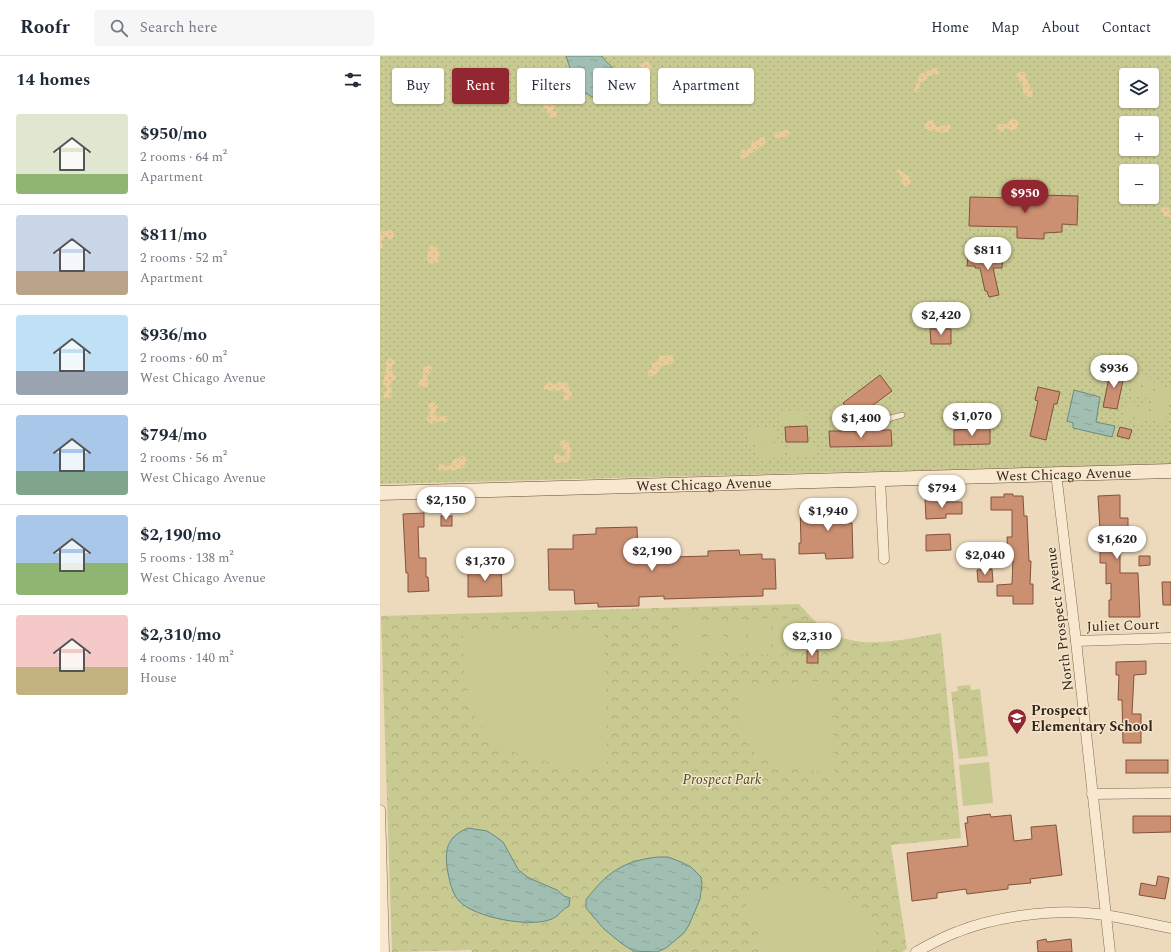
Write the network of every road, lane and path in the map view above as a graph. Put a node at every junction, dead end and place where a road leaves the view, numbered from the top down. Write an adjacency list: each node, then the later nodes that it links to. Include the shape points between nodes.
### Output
1 (902, 415): 2 (lane)
2 (855, 428)
3 (1171, 471): 4 (main road, West Chicago Avenue)
4 (1056, 473): 5 (main road, West Chicago Avenue); 9 (street, North Prospect Avenue)
5 (880, 479): 6 (main road, West Chicago Avenue); 7 (street)
6 (380, 492)
7 (884, 559)
8 (1171, 638): 9 (street, Juliet Court)
9 (1076, 641): 11 (street, North Prospect Avenue)
10 (1171, 793): 11 (street)
11 (1092, 794): 13 (street, North Prospect Avenue)
12 (380, 810): 15 (street)
13 (1105, 915): 14 (street); 16 (street, via 1044,913 976,925); 17 (street, North Prospect Avenue)
14 (1171, 928)
15 (384, 952)
16 (916, 952)
17 (1110, 952)

